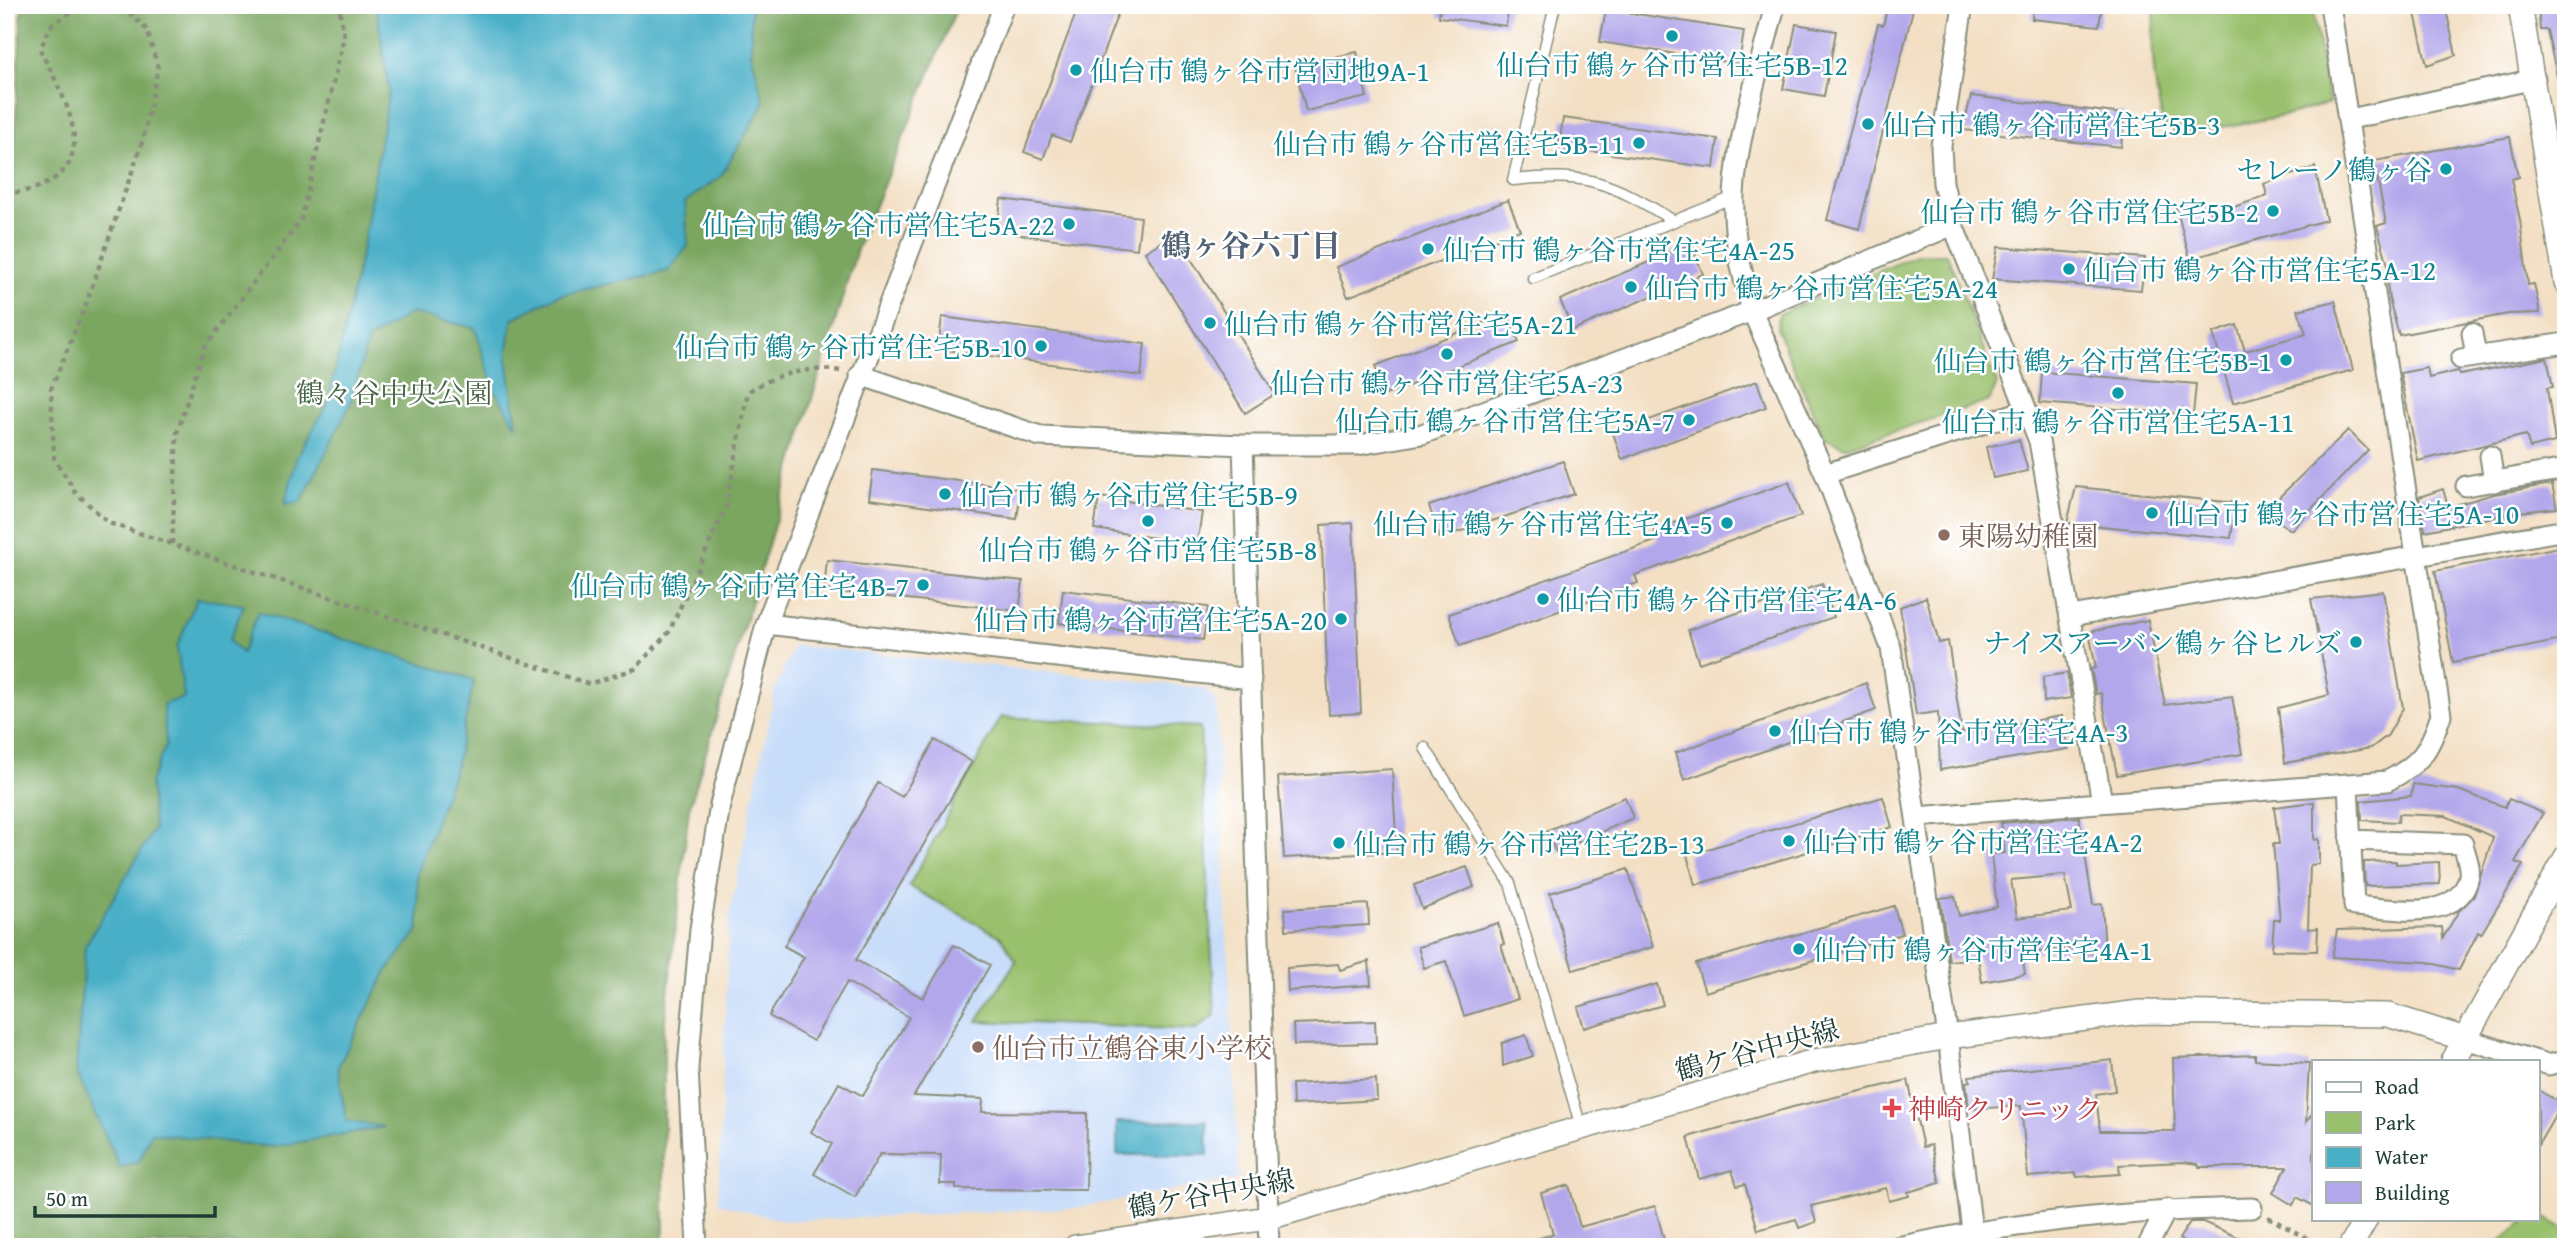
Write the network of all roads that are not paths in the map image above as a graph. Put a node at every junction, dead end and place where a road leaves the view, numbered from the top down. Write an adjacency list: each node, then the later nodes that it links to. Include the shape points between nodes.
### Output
1 (1004, 5): 18 (street)
2 (1555, 5): 11 (lane, via 1513,180 1556,176 1592,180 1623,190)
3 (1775, 5): 9 (street)
4 (1963, 5): 12 (street, via 1941,146 1943,183)
5 (2330, 5): 8 (street)
6 (2520, 5): 7 (street)
7 (2535, 79): 8 (street); 10 (street)
8 (2350, 119): 27 (street)
9 (1734, 197): 11 (lane); 15 (street, via 1739,262)
10 (2560, 204): 14 (street)
11 (1674, 221): 13 (lane)
12 (1953, 225): 15 (street); 19 (street)
13 (1533, 278)
14 (2566, 282)
15 (1752, 311): 20 (street, via 1422,435 1358,445); 23 (street)
16 (2472, 333): 17 (street, via 2468,357)
17 (2566, 343)
18 (860, 375): 20 (street, via 1040,436); 29 (street)
19 (2026, 410): 23 (street); 28 (street, via 2039,441)
20 (1243, 445): 30 (street)
21 (2490, 456): 24 (street)
22 (2566, 469): 24 (street)
23 (1825, 474): 34 (street, via 1891,648)
24 (2494, 482): 25 (street)
25 (2466, 486)
26 (2566, 530): 27 (street)
27 (2417, 556): 28 (street); 32 (street, via 2441,715 2431,744 2413,768 2386,781)
28 (2071, 616): 33 (street)
29 (766, 624): 30 (street); 49 (street, via 720,805 700,929 688,1067)
30 (1251, 680): 46 (street)
31 (1425, 748): 43 (lane, via 1510,883)
32 (2348, 785): 33 (street); 35 (street)
33 (2102, 802): 34 (street)
34 (1916, 817): 37 (street)
35 (2350, 840): 35 (street, via 2354,906 2437,910 2460,896 2470,874 2463,844)
36 (2566, 857): 38 (street)
37 (1948, 1037): 38 (street, 鶴ケ谷中央線, via 2140,1012 2388,1015); 43 (street, 鶴ケ谷中央線, via 1814,1061); 48 (street)
38 (2465, 1039): 39 (street); 40 (street)
39 (2454, 1060)
40 (2534, 1060)
41 (2566, 1060): 42 (street, via 2549,1065)
42 (2540, 1062)
43 (1581, 1128): 46 (street, 鶴ケ谷中央線)
44 (2252, 1208): 45 (street)
45 (2168, 1209): 48 (street); 53 (street)
46 (1268, 1218): 50 (street, 鶴ケ谷中央線); 51 (street)
47 (2365, 1220): 54 (street)
48 (1967, 1239): 52 (street)
49 (697, 1247)
50 (1075, 1247)
51 (1269, 1247)
52 (1897, 1247)
53 (2147, 1247)
54 (2350, 1247)

